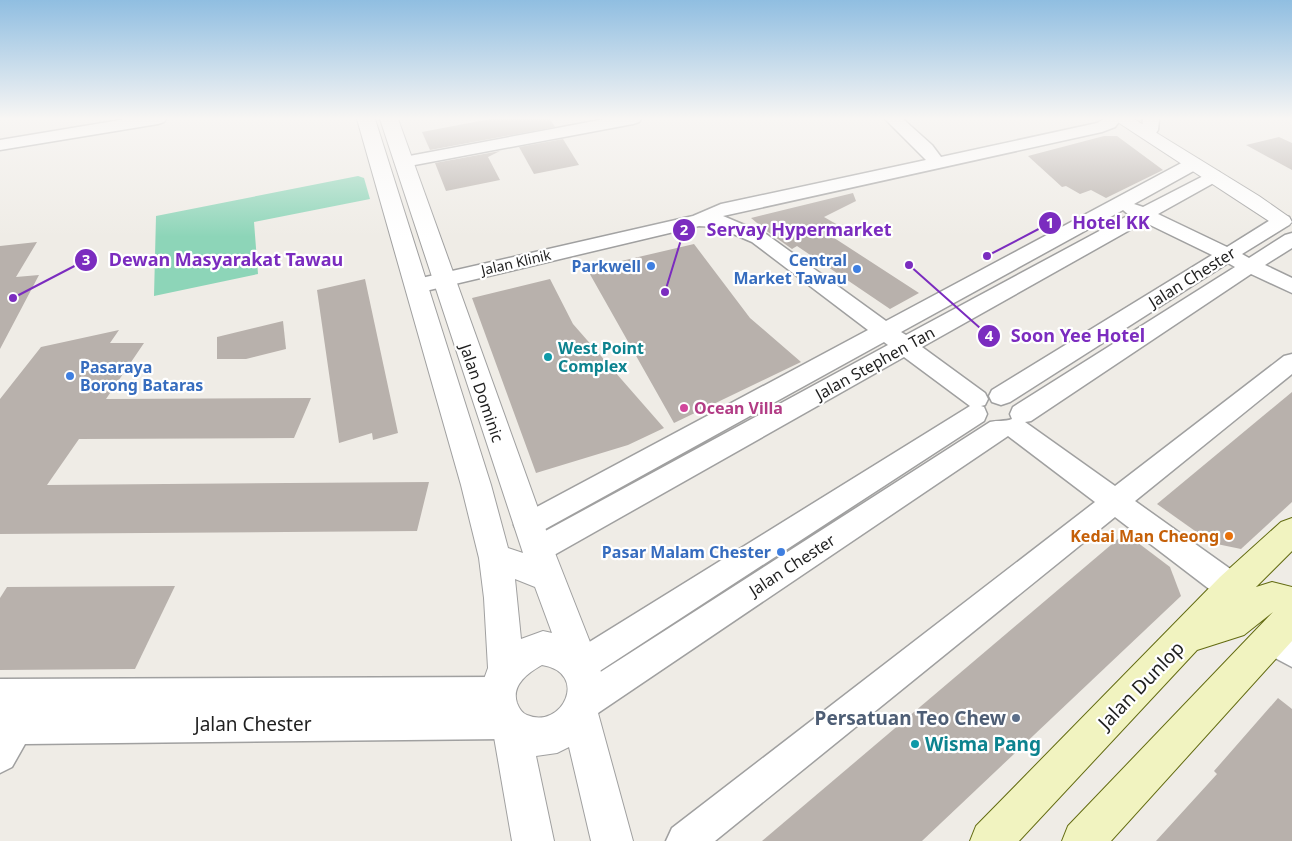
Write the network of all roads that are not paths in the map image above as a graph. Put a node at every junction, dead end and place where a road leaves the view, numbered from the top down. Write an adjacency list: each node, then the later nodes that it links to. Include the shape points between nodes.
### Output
1 (378, 158): 21 (street, Jalan Dominic)
2 (403, 158): 8 (street, Jalan Dominic)
3 (424, 158): 8 (street)
4 (932, 158): 9 (street)
5 (961, 158): 9 (street, Jalan Klinik)
6 (1184, 158): 10 (street)
7 (1199, 158): 16 (street)
8 (404, 162): 20 (street, Jalan Dominic)
9 (936, 164): 13 (street, Jalan Klinik)
10 (1193, 164): 11 (street); 12 (street, Jalan Stephen Tan)
11 (1213, 176): 14 (street, Jalan Stephen Tan); 16 (street)
12 (1121, 203): 14 (street); 23 (street, Jalan Stephen Tan)
13 (747, 204): 15 (street, Jalan Klinik, via 721,210); 17 (street, via 742,209 743,217)
14 (1144, 214): 18 (street); 24 (street, Jalan Stephen Tan)
15 (699, 220): 17 (street, via 720,221); 20 (street, Jalan Klinik)
16 (1290, 222): 18 (street, Jalan Chester); 19 (street, Jalan Chester)
17 (759, 238): 23 (street)
18 (1227, 255): 19 (street); 26 (street, Jalan Chester)
19 (1250, 266): 22 (street); 28 (street, Jalan Chester)
20 (443, 280): 21 (street, Jalan Klinik); 31 (street, Jalan Dominic)
21 (417, 286): 32 (street, Jalan Dominic)
22 (1292, 286)
23 (885, 332): 24 (street); 31 (street, Jalan Stephen Tan)
24 (905, 346): 27 (street); 31 (street, Jalan Stephen Tan)
25 (1292, 362): 29 (street)
26 (1001, 396): 27 (street, via 986,395); 28 (street, via 1015,404)
27 (976, 407): 28 (street, via 984,424); 37 (street, Jalan Chester)
28 (1012, 424): 29 (street); 40 (street, Jalan Chester)
29 (1115, 502): 33 (street); 44 (street)
30 (1292, 531): 33 (main road, Jalan Dunlop)
31 (538, 551): 32 (street); 37 (street, Jalan Dominic)
32 (495, 558): 39 (street, Jalan Dominic, via 501,598)
33 (1232, 588): 35 (main road, Jalan Dunlop)
34 (1292, 603): 35 (main road, via 1276,596 1266,597 1230,625)
35 (1189, 635): 45 (main road, Jalan Dunlop)
36 (1285, 635): 46 (main road)
37 (580, 665): 39 (street, via 571,655 558,650 544,648 529,652 516,660); 40 (street, via 588,688)
38 (0, 696): 39 (street, Jalan Chester)
39 (506, 704): 40 (street, via 525,736 540,737 556,734 569,726); 41 (street, Jalan Chester); 42 (street, Jalan Dominic)
40 (583, 707): 43 (street)
41 (5, 736)
42 (533, 841)
43 (612, 841)
44 (685, 841)
45 (991, 841)
46 (1083, 841)

